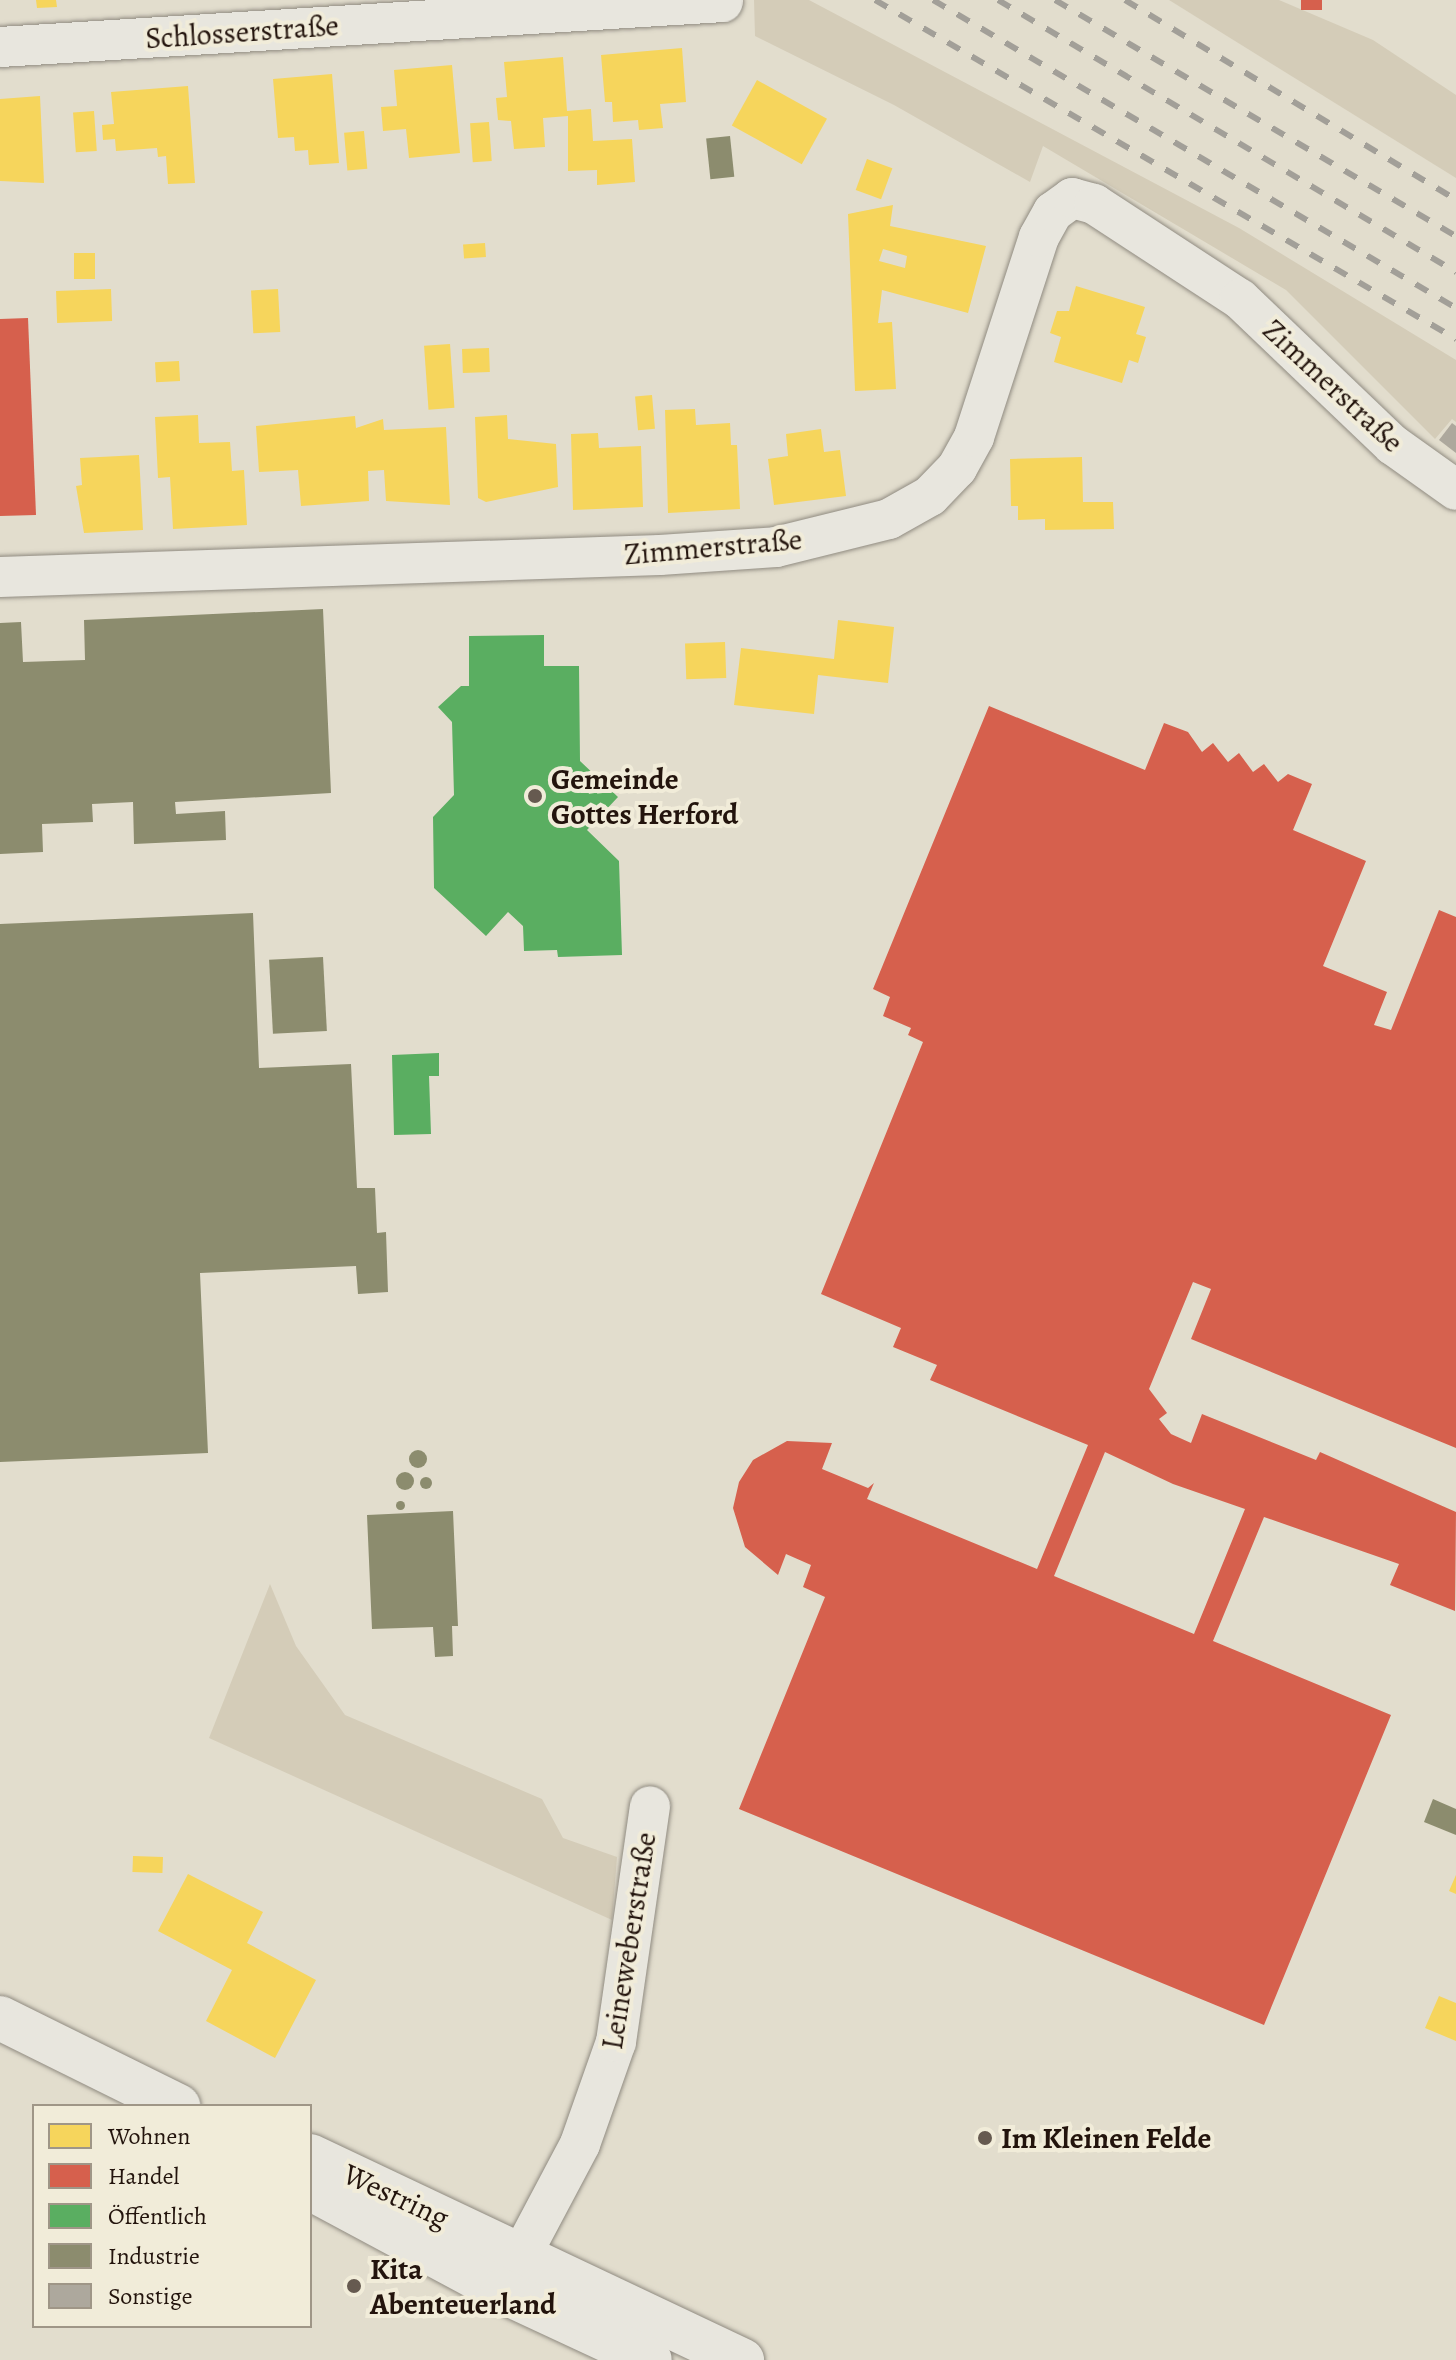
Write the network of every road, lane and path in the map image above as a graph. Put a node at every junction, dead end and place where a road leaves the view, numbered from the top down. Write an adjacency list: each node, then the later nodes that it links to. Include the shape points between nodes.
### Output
1 (723, 2): 2 (street, Schlosserstraße)
2 (0, 47)
3 (1456, 490): 4 (street, Zimmerstraße, via 1393,445 1240,299 1094,204 1072,198 1053,212 1039,237 974,437 957,468 930,496 889,519 776,547 660,555)
4 (0, 577)
5 (650, 1806): 10 (street, Leineweberstraße, via 616,2042 580,2144)
6 (0, 2018): 7 (street)
7 (175, 2104)
8 (312, 2157): 10 (street, Westring)
9 (312, 2189): 10 (street, Westring)
10 (512, 2273): 11 (street, Westring); 12 (street, Westring)
11 (650, 2360)
12 (742, 2360)

